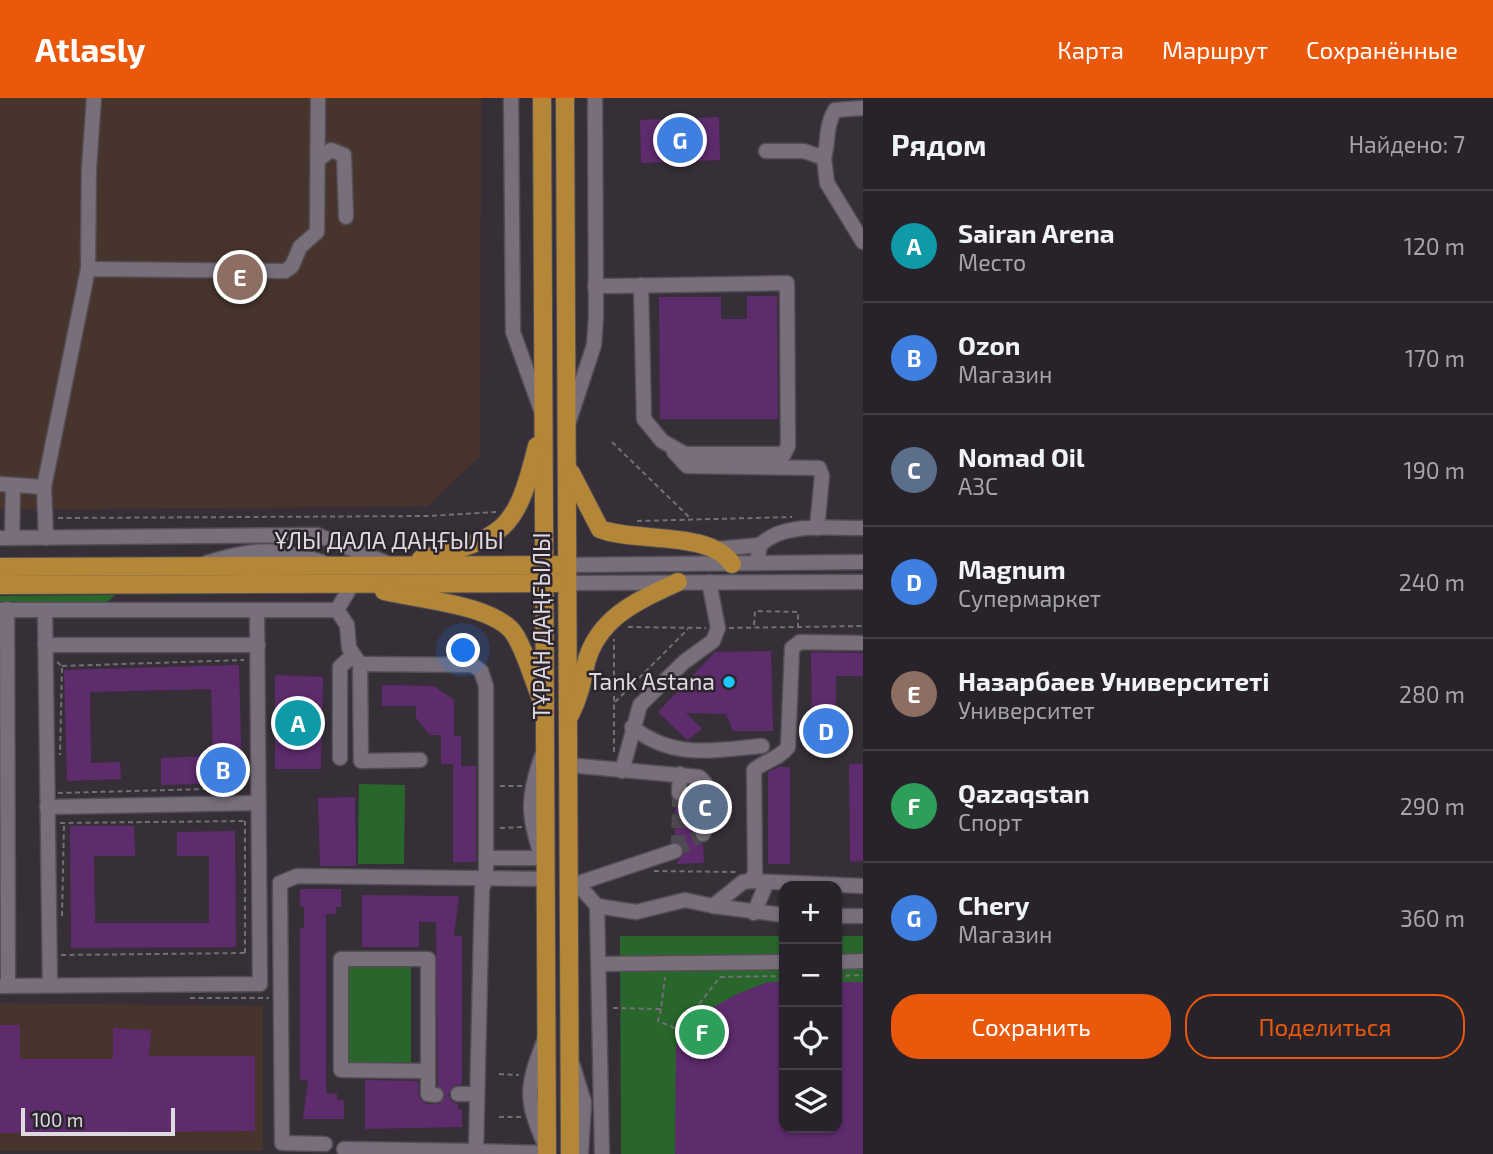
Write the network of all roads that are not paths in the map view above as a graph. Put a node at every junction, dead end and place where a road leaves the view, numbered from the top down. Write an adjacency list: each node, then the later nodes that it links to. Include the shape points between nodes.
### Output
1 (94, 98): 13 (street)
2 (318, 98): 10 (street)
3 (511, 98): 16 (street, via 513,332)
4 (542, 98): 16 (main road, ТҰРАН ДАҢҒЫЛЫ)
5 (565, 98): 17 (main road, ТҰРАН ДАҢҒЫЛЫ)
6 (594, 98): 15 (street)
7 (863, 108): 9 (street, via 835,110 826,125 829,142)
8 (766, 151): 9 (street, via 804,150)
9 (824, 158): 12 (street, via 827,183)
10 (318, 160): 11 (street, via 331,150 344,155); 13 (street, via 317,232 300,247 285,271)
11 (345, 217)
12 (863, 242)
13 (88, 269): 21 (street)
14 (641, 285): 15 (street); 18 (street, via 644,419); 18 (street, via 787,283 788,446 784,454 685,454)
15 (594, 286): 17 (street, via 594,345)
16 (544, 419): 31 (main road, via 519,508 509,520 475,545); 33 (main road, ТҰРАН ДАҢҒЫЛЫ)
17 (568, 424): 19 (main road, ТҰРАН ДАҢҒЫЛЫ)
18 (662, 441): 22 (street, via 687,466 819,468)
19 (568, 467): 27 (main road, via 600,529); 34 (main road, ТҰРАН ДАҢҒЫЛЫ)
20 (6, 484): 21 (street); 24 (street)
21 (44, 487): 25 (street)
22 (817, 528): 23 (street); 26 (street, via 775,535)
23 (863, 528)
24 (6, 538): 25 (street)
25 (46, 538): 31 (street, via 317,535)
26 (760, 545): 27 (street); 29 (street)
27 (716, 549): 30 (main road)
28 (863, 562): 29 (street, ҰЛЫ ДАЛА ДАҢҒЫЛЫ)
29 (757, 563): 30 (street, ҰЛЫ ДАЛА ДАҢҒЫЛЫ)
30 (732, 564): 34 (street, ҰЛЫ ДАЛА ДАҢҒЫЛЫ)
31 (393, 566): 32 (main road, ҰЛЫ ДАЛА ДАҢҒЫЛЫ); 33 (main road, ҰЛЫ ДАЛА ДАҢҒЫЛЫ)
32 (0, 567)
33 (545, 574): 34 (main road, ҰЛЫ ДАЛА ДАҢҒЫЛЫ); 38 (main road, ҰЛЫ ДАЛА ДАҢҒЫЛЫ); 49 (main road, ТҰРАН ДАҢҒЫЛЫ)
34 (567, 574): 35 (street, ҰЛЫ ДАЛА ДАҢҒЫЛЫ); 50 (main road, ТҰРАН ДАҢҒЫЛЫ)
35 (677, 582): 36 (street, ҰЛЫ ДАЛА ДАҢҒЫЛЫ); 50 (main road, via 631,603 605,627 590,654)
36 (709, 582): 37 (street, ҰЛЫ ДАЛА ДАҢҒЫЛЫ); 51 (street, via 718,628 713,641 651,691 636,711)
37 (863, 582)
38 (353, 583): 39 (main road, ҰЛЫ ДАЛА ДАҢҒЫЛЫ); 42 (street); 49 (main road, via 470,607 503,622 520,643)
39 (0, 585)
40 (4, 610): 41 (street); 47 (street)
41 (45, 610): 43 (street); 45 (street)
42 (338, 610): 43 (street); 48 (street)
43 (257, 611): 46 (street)
44 (863, 643): 67 (street, via 800,642 792,648 788,747 780,757 754,770 755,872)
45 (45, 645): 46 (street); 59 (street)
46 (258, 645): 60 (street)
47 (3, 647): 61 (street)
48 (356, 660): 53 (street, via 340,667); 54 (street, via 361,761); 64 (street, via 473,665 481,671 486,686)
49 (545, 711): 65 (main road, ТҰРАН ДАҢҒЫЛЫ)
50 (567, 722): 55 (main road, ТҰРАН ДАҢҒЫЛЫ)
51 (632, 727): 52 (street, via 655,744 671,748 695,751); 56 (street)
52 (762, 746)
53 (340, 758)
54 (419, 760)
55 (568, 765): 56 (street); 69 (main road, ТҰРАН ДАҢҒЫЛЫ)
56 (618, 771): 57 (street)
57 (680, 774): 58 (street); 62 (street, via 699,777 709,790 708,824)
58 (679, 793)
59 (47, 800): 60 (street); 82 (street)
60 (253, 803): 82 (street, via 253,953 260,984)
61 (3, 806): 81 (street)
62 (703, 834)
63 (676, 851): 69 (street)
64 (486, 858): 65 (street); 66 (street)
65 (545, 866): 66 (street); 91 (main road, ТҰРАН ДАҢҒЫЛЫ)
66 (486, 878): 86 (street, via 482,889); 88 (street, via 297,876 280,883 282,1143)
67 (751, 881): 68 (street); 72 (street, via 743,882)
68 (767, 883): 70 (street); 73 (street)
69 (568, 886): 71 (street, via 583,891); 83 (main road, ТҰРАН ДАҢҒЫЛЫ)
70 (863, 886)
71 (597, 906): 72 (street, via 636,912 685,900); 80 (street)
72 (713, 906): 73 (street)
73 (754, 913): 74 (street)
74 (779, 915)
75 (842, 916): 76 (street)
76 (863, 916)
77 (842, 961): 78 (street)
78 (863, 961)
79 (779, 962): 80 (street)
80 (600, 964): 94 (street)
81 (4, 985): 82 (street)
82 (50, 985)
83 (569, 1051): 92 (main road, ТҰРАН ДАҢҒЫЛЫ); 93 (street, via 584,1102)
84 (428, 1071): 84 (street, via 428,960 341,960 341,1070); 87 (street, via 428,1094)
85 (458, 1094): 86 (street)
86 (477, 1094): 90 (street)
87 (436, 1095)
88 (324, 1144)
89 (344, 1149): 90 (street)
90 (475, 1152): 91 (street)
91 (547, 1152)
92 (570, 1154)
93 (581, 1154)
94 (602, 1154)

